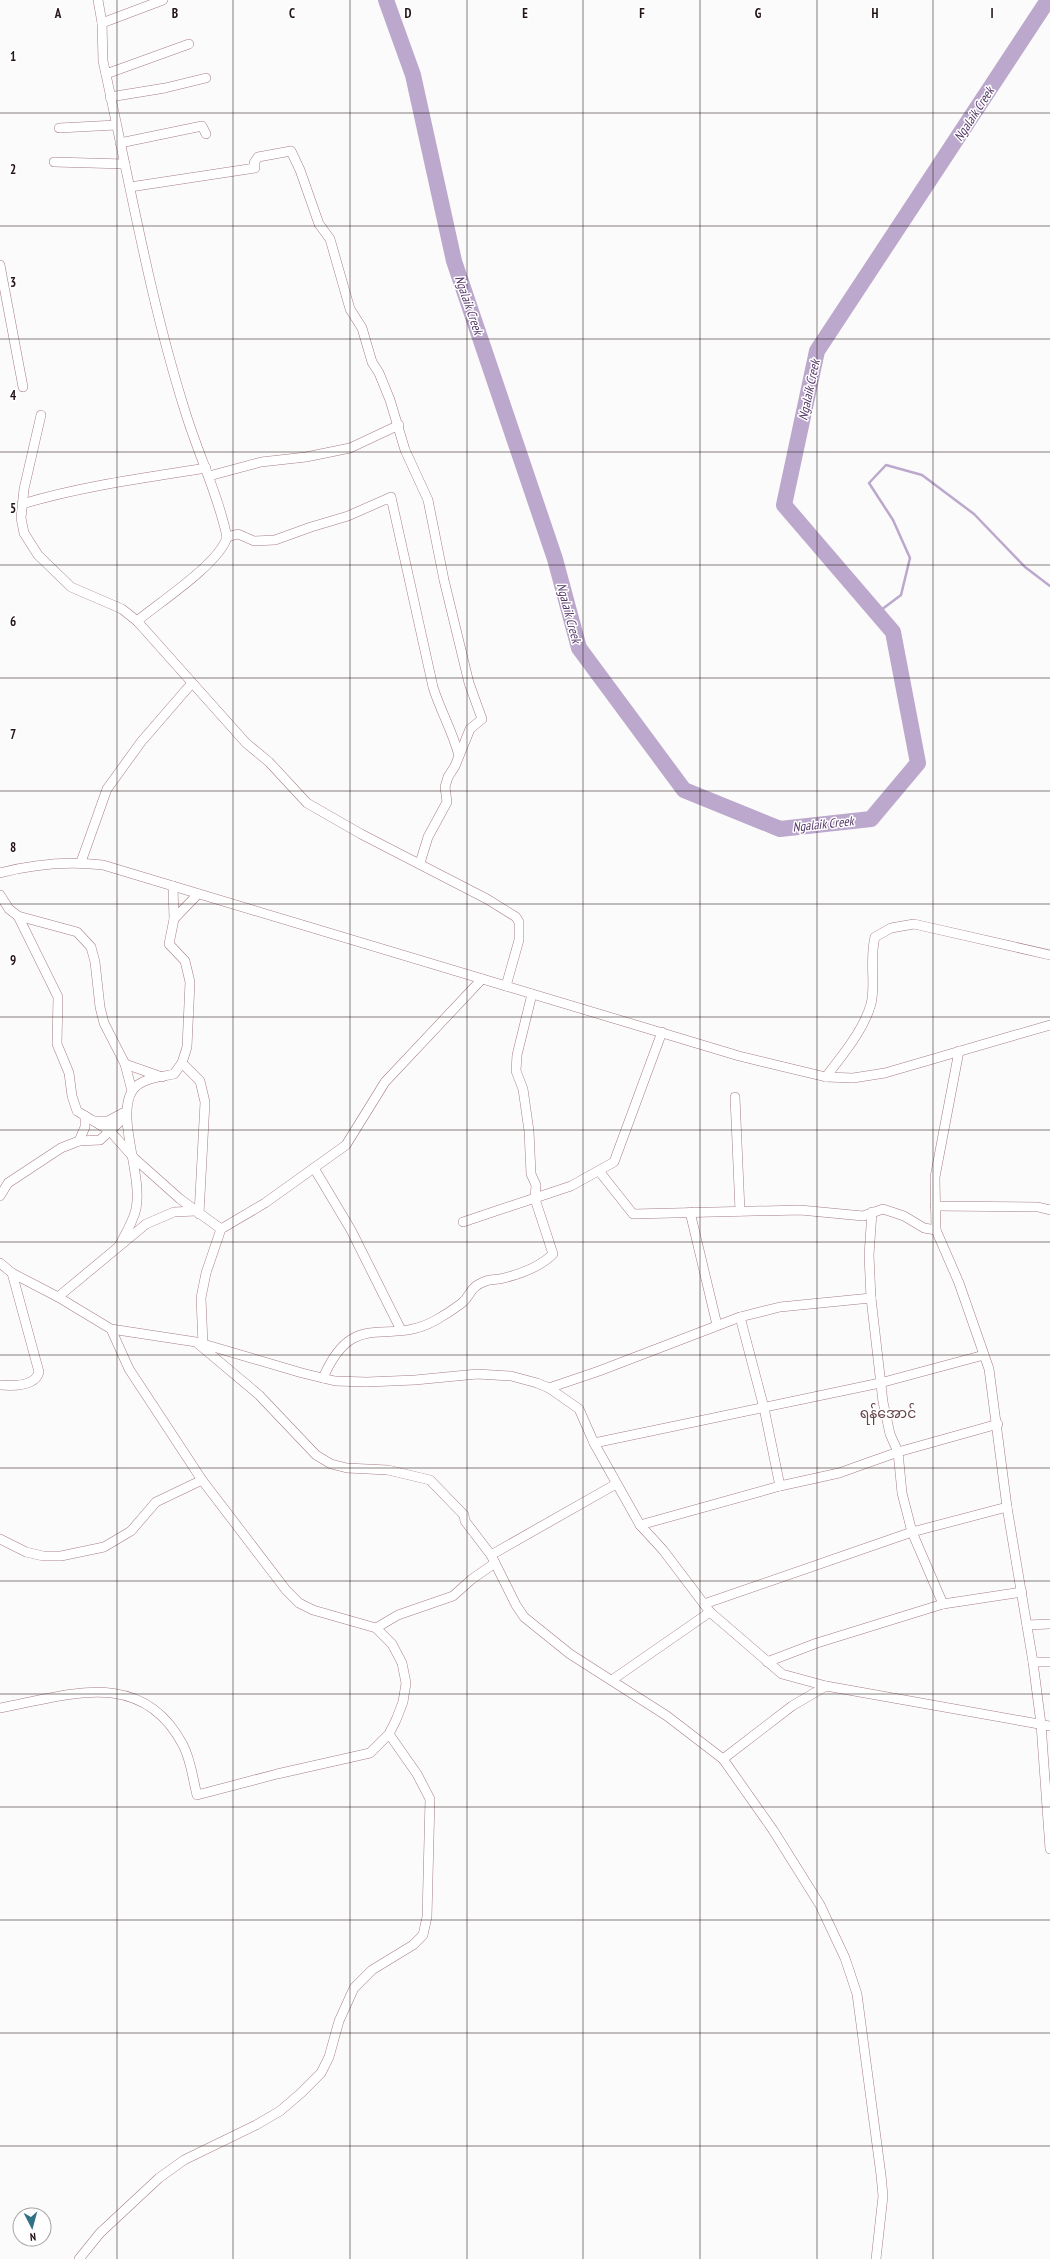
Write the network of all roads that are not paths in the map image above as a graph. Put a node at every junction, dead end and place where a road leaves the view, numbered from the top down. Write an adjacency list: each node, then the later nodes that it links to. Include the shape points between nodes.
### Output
1 (98, 0): 3 (street)
2 (163, 0): 3 (street)
3 (102, 23): 5 (street)
4 (189, 44): 5 (street)
5 (106, 74): 7 (street)
6 (206, 78): 7 (street)
7 (110, 97): 8 (street)
8 (116, 125): 9 (street); 11 (street)
9 (59, 128)
10 (206, 134): 11 (street, via 202,126)
11 (120, 143): 13 (street)
12 (54, 162): 13 (street)
13 (125, 164): 14 (street)
14 (130, 187): 18 (street, via 255,168 254,163 258,157 291,151 319,224 330,239 350,309 362,328 372,362 379,373); 19 (street, via 153,295 183,405)
15 (0, 265): 16 (street)
16 (23, 387)
17 (42, 416): 20 (street)
18 (399, 426): 19 (street, via 350,448); 24 (street, via 405,450 428,500 469,683 482,719 470,729)
19 (208, 472): 20 (street, via 119,480 58,493); 21 (street)
20 (22, 504): 22 (street, via 24,533 38,555 71,587 122,608)
21 (227, 537): 22 (street, via 225,546 211,563); 24 (street, via 238,534 254,541 275,540 348,516 391,497 406,555 417,619 433,687)
22 (137, 620): 23 (street)
23 (192, 683): 25 (street, via 141,742 107,789); 26 (street, via 246,743 269,762 307,803 361,834)
24 (459, 756): 26 (street, via 445,787 447,802 428,837)
25 (81, 862): 27 (street); 28 (street, via 102,865)
26 (420, 862): 35 (street, via 516,917 519,922 519,940)
27 (0, 873)
28 (173, 886): 29 (street); 32 (street)
29 (198, 894): 32 (street); 34 (street)
30 (0, 895): 31 (street, via 9,909)
31 (18, 916): 41 (street, via 77,932 91,947 104,1023); 47 (street, via 58,997 57,1044 69,1073 77,1111)
32 (174, 919): 40 (street, via 169,944 185,961 190,982 187,1047)
33 (1050, 955): 43 (street, via 914,924 891,928 875,937 871,952 871,1004 856,1035)
34 (482, 979): 35 (street); 52 (street, via 385,1082 346,1145)
35 (506, 986): 36 (street)
36 (532, 994): 38 (street); 55 (street, via 517,1055 516,1071 523,1089 529,1131 531,1174 536,1185)
37 (1050, 1025): 39 (street)
38 (662, 1032): 43 (street, via 739,1056); 53 (street, via 618,1157)
39 (959, 1051): 43 (street, via 884,1073 853,1078); 56 (street, via 935,1177)
40 (182, 1063): 42 (street, via 174,1074); 59 (street, via 200,1081 205,1102)
41 (126, 1064): 42 (street); 44 (street)
42 (162, 1077): 44 (street, via 150,1079)
43 (826, 1077)
44 (132, 1091): 46 (street)
45 (735, 1097): 58 (street)
46 (127, 1112): 48 (street, via 115,1119); 49 (street); 51 (street)
47 (85, 1116): 48 (street); 50 (street, via 85,1127)
48 (94, 1121): 49 (street)
49 (110, 1131): 50 (street, via 100,1140); 51 (street)
50 (79, 1141): 54 (street, via 61,1148 8,1182)
51 (134, 1158): 59 (street); 65 (street, via 136,1210)
52 (314, 1168): 63 (street, via 265,1203); 73 (street, via 351,1230)
53 (599, 1171): 55 (street, via 571,1186); 60 (street, via 633,1214)
54 (0, 1194)
55 (535, 1199): 62 (street); 73 (street, via 553,1254 547,1260 519,1273 487,1280 472,1288 463,1302 436,1320 424,1326)
56 (934, 1206): 57 (street, via 1038,1207); 64 (street)
57 (1050, 1210)
58 (740, 1211): 60 (street); 61 (street, via 800,1210 863,1216)
59 (198, 1212): 63 (street); 65 (street, via 174,1212 163,1216 146,1224)
60 (690, 1212): 71 (street)
61 (872, 1212): 64 (street, via 883,1209 904,1216 924,1228); 69 (street, via 869,1255)
62 (463, 1222)
63 (220, 1229): 74 (street, via 201,1298)
64 (936, 1230): 75 (street, via 959,1283)
65 (119, 1246): 68 (street)
66 (0, 1263): 67 (street)
67 (12, 1273): 68 (street); 78 (street, via 39,1372 33,1380 25,1384)
68 (58, 1297): 72 (street)
69 (871, 1298): 70 (street, via 780,1307); 77 (street)
70 (740, 1317): 71 (street); 80 (street)
71 (717, 1325): 79 (street)
72 (111, 1329): 74 (street); 84 (street, via 129,1370)
73 (401, 1330): 76 (street, via 382,1330 355,1337 332,1357)
74 (200, 1343): 76 (street); 91 (street, via 259,1395 316,1455 331,1464 347,1468 409,1473 430,1480 464,1515 465,1521)
75 (984, 1355): 77 (street); 81 (street, via 990,1369)
76 (323, 1378): 79 (street, via 366,1382 477,1374 511,1376)
77 (880, 1383): 80 (street); 83 (street, via 890,1434)
78 (0, 1386)
79 (549, 1388): 82 (street, via 579,1409)
80 (764, 1408): 82 (street); 86 (street)
81 (998, 1424): 83 (street); 87 (street)
82 (594, 1443): 85 (street)
83 (898, 1452): 86 (street, via 839,1473); 89 (street, via 902,1493)
84 (202, 1480): 90 (street, via 156,1502 131,1531 104,1547 61,1556 43,1556 26,1552); 98 (street, via 286,1590 299,1603 312,1610)
85 (616, 1484): 88 (street); 91 (street)
86 (780, 1486): 88 (street)
87 (1007, 1507): 89 (street); 92 (street)
88 (640, 1525): 93 (street, via 663,1550)
89 (912, 1532): 93 (street); 94 (street)
90 (0, 1539)
91 (493, 1559): 98 (street, via 454,1596 412,1610); 102 (street, via 524,1617 570,1654)
92 (1022, 1592): 94 (street); 97 (street)
93 (704, 1604): 95 (street)
94 (943, 1604): 99 (street, via 817,1643)
95 (710, 1612): 99 (street); 102 (street)
96 (1050, 1624): 97 (street)
97 (1027, 1625): 100 (street)
98 (376, 1628): 106 (street, via 392,1644 402,1663 406,1683 403,1702)
99 (767, 1662): 103 (street, via 782,1674)
100 (1033, 1662): 101 (street); 105 (street)
101 (1050, 1662)
102 (612, 1680): 107 (street, via 667,1716)
103 (826, 1686): 105 (street); 107 (street, via 792,1706)
104 (0, 1708): 106 (street, via 76,1693 102,1691 126,1695 152,1706 184,1746 197,1795 370,1753)
105 (1045, 1725): 108 (street)
106 (389, 1734): 109 (street, via 417,1774 430,1799 427,1917 423,1935 413,1945 372,1970 354,1988 339,2021 321,2073 301,2093 280,2111 184,2160 159,2178 100,2232)
107 (723, 1759): 110 (street, via 774,1830 820,1905 845,1958 856,1994 881,2175 883,2196)
108 (1050, 1849)
109 (79, 2259)
110 (876, 2259)

